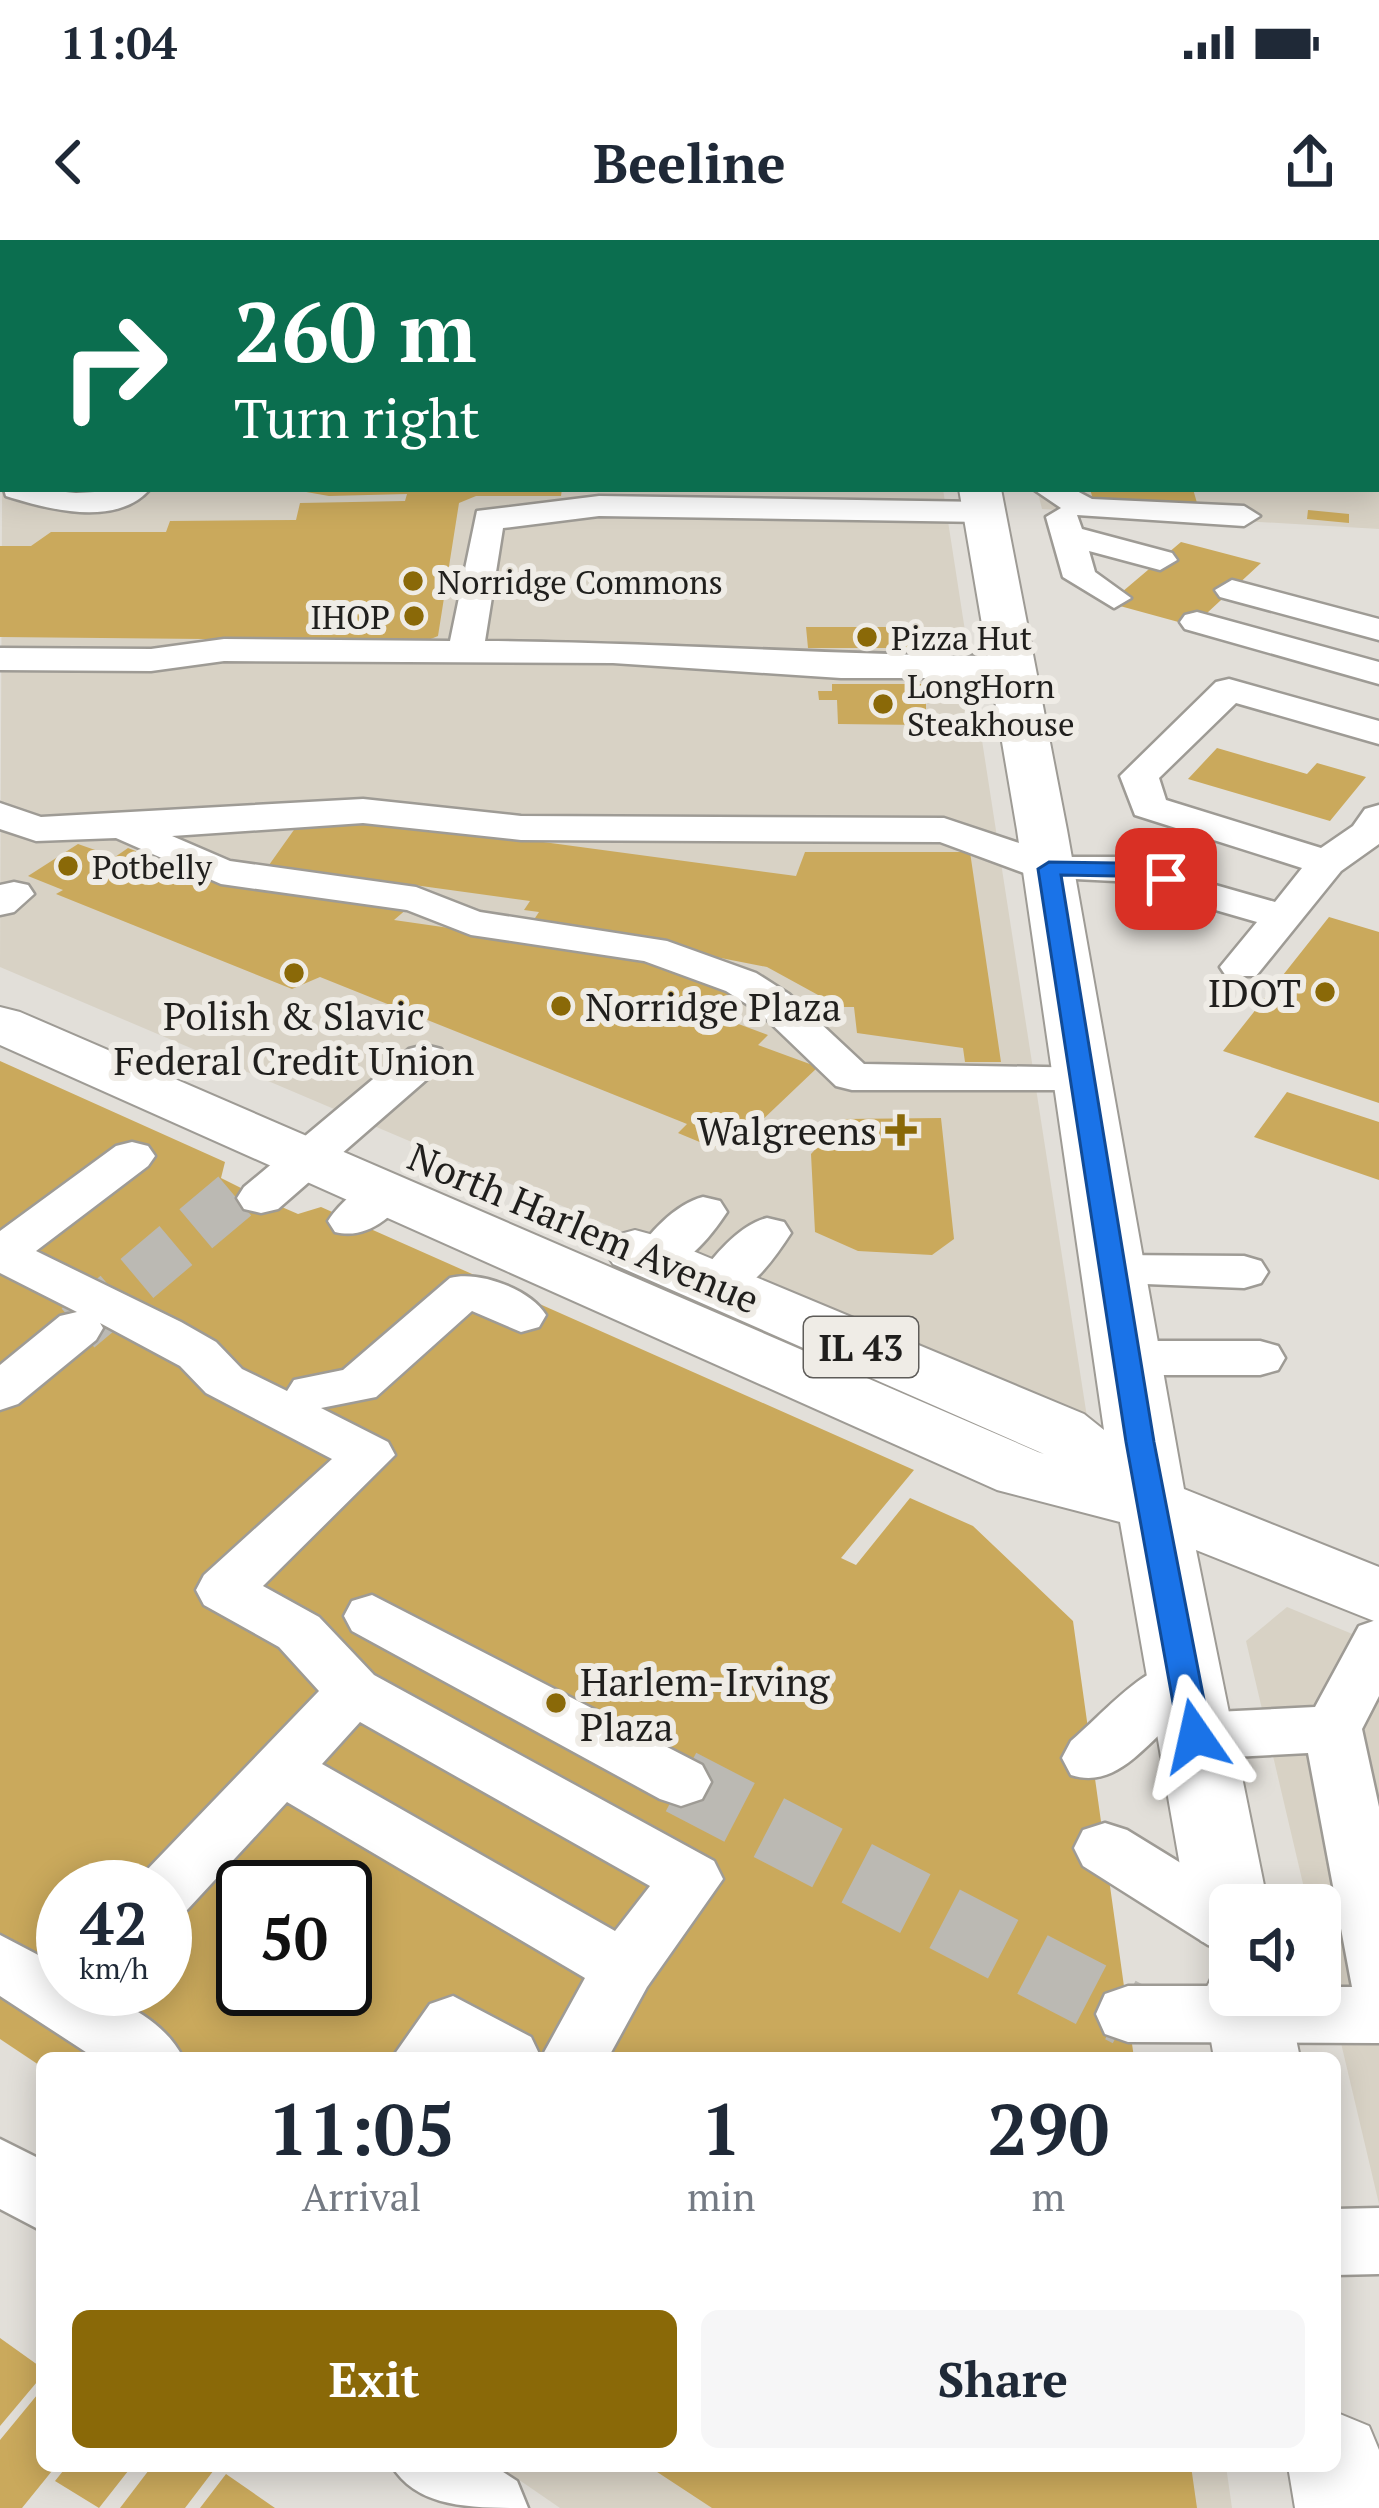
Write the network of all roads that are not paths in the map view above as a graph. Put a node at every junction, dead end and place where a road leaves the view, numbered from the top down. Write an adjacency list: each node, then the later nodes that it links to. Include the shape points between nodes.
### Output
1 (31, 492): 2 (street, via 92,505)
2 (126, 492)
3 (982, 501): 11 (street, via 599,506 488,518); 15 (main road)
4 (1244, 516): 5 (street, via 1086,508)
5 (1069, 542): 6 (street)
6 (1137, 579)
7 (1226, 596): 8 (street, via 1282,581); 9 (street); 10 (street); 12 (street); 14 (street); 16 (street)
8 (1379, 606)
9 (1379, 619)
10 (1379, 635)
11 (466, 651): 13 (street); 15 (street)
12 (1379, 652)
13 (0, 659)
14 (1379, 662)
15 (1013, 667): 20 (main road)
16 (1379, 673)
17 (1200, 718): 18 (street, via 1229,690); 19 (street); 26 (street, via 1139,776 1149,807)
18 (1379, 733)
19 (1379, 769)
20 (1036, 795): 24 (street); 27 (main road)
21 (1379, 817): 26 (street)
22 (18, 822): 23 (street); 25 (street)
23 (116, 827): 24 (street, via 363,811 521,828); 33 (street, via 221,872 416,899 471,923 652,950 742,982 852,1077)
24 (944, 830): 27 (street)
25 (0, 852)
26 (1327, 863): 28 (street)
27 (1048, 867): 28 (street, via 1134,872); 33 (main road)
28 (1284, 917): 29 (street)
29 (1241, 967)
30 (0, 977): 37 (main road, North Harlem Avenue / IL 43)
31 (0, 1024): 37 (main road, North Harlem Avenue / IL 43)
32 (425, 1058): 37 (street)
33 (1082, 1077): 42 (main road)
34 (824, 1105): 35 (street)
35 (962, 1107)
36 (132, 1156): 40 (street)
37 (290, 1163): 41 (main road, North Harlem Avenue / IL 43); 51 (main road, North Harlem Avenue / IL 43, via 370,1206 1021,1472)
38 (703, 1212): 41 (street)
39 (767, 1234): 44 (street)
40 (1, 1253): 55 (street, via 198,1354 224,1382 370,1454 224,1590 299,1631)
41 (656, 1259): 44 (main road, North Harlem Avenue / IL 43)
42 (1114, 1271): 43 (street); 47 (main road)
43 (1244, 1272)
44 (718, 1286): 51 (main road, North Harlem Avenue / IL 43, via 1060,1431)
45 (521, 1315): 50 (street, via 466,1289 358,1385)
46 (78, 1328): 49 (street)
47 (1128, 1358): 48 (street); 51 (main road)
48 (1260, 1358)
49 (0, 1392)
50 (312, 1392)
51 (1151, 1504): 52 (main road, North Harlem Avenue / IL 43); 56 (main road)
52 (1379, 1596)
53 (372, 1616): 59 (street)
54 (1362, 1688): 56 (street); 62 (street)
55 (354, 1691): 58 (street); 65 (street, via 692,1880)
56 (1190, 1708): 57 (street); 63 (main road)
57 (1092, 1757)
58 (280, 1769): 61 (street); 65 (street)
59 (681, 1782)
60 (1105, 1848): 64 (street)
61 (192, 1863)
62 (1370, 1871): 66 (street)
63 (1224, 1884)
64 (1209, 1913)
65 (624, 1968): 74 (street)
66 (1379, 1977)
67 (30, 1985): 71 (street)
68 (1128, 2014): 70 (street)
69 (1379, 2015): 70 (street)
70 (1250, 2023)
71 (140, 2052)
72 (430, 2052): 73 (street, via 453,2024)
73 (498, 2052)
74 (577, 2052)
75 (1379, 2241): 76 (street)
76 (1341, 2242)
77 (438, 2472): 79 (street)
78 (1337, 2472): 80 (main road)
79 (490, 2508)
80 (1344, 2508)

